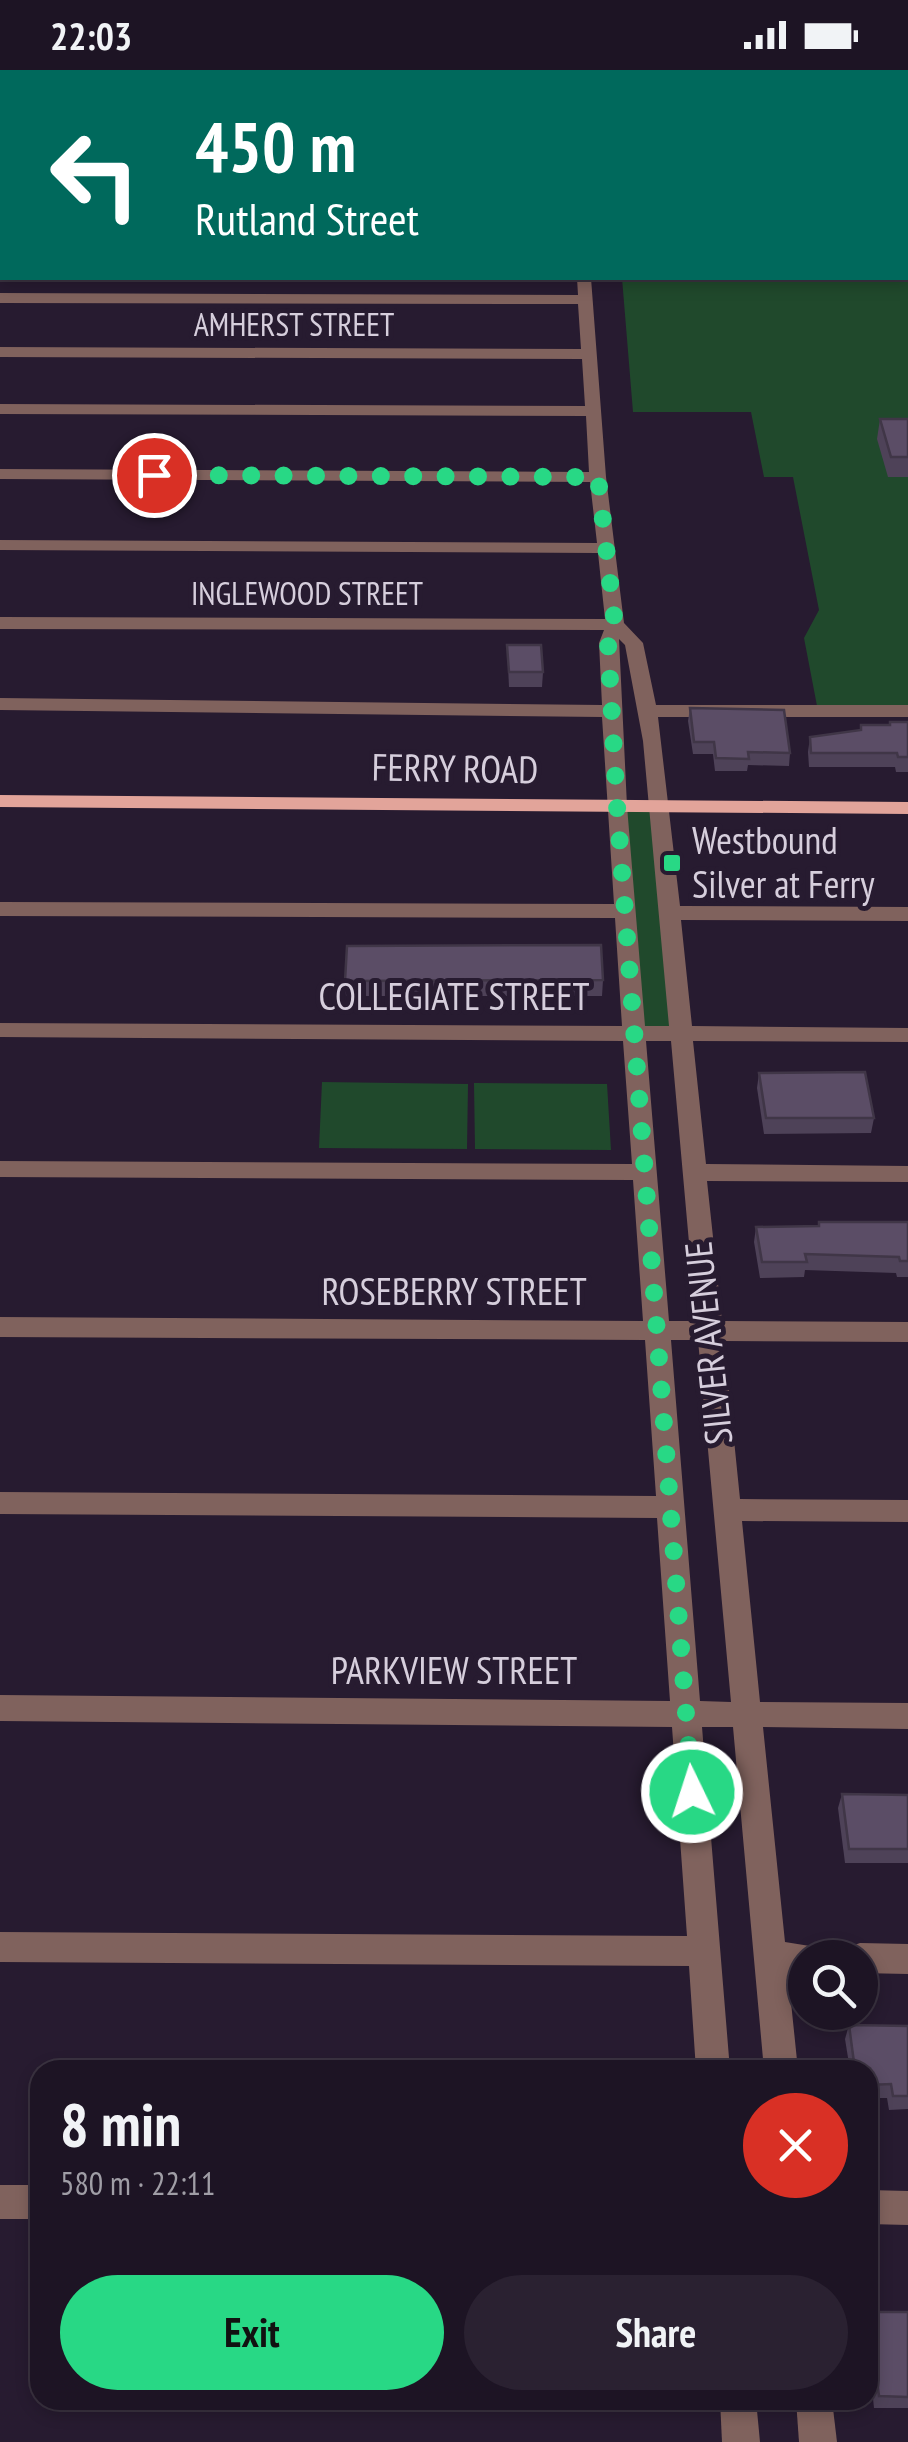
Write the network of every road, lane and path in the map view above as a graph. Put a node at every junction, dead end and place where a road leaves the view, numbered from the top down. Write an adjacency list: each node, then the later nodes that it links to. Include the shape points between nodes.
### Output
1 (584, 280): 3 (street, SILVER AVENUE)
2 (0, 298): 3 (street)
3 (586, 300): 5 (street, SILVER AVENUE)
4 (0, 352): 5 (street, AMHERST STREET)
5 (589, 354): 7 (street, SILVER AVENUE)
6 (0, 409): 7 (street)
7 (594, 411): 9 (street, SILVER AVENUE)
8 (0, 474): 9 (street)
9 (598, 477): 11 (street, SILVER AVENUE)
10 (0, 546): 11 (street)
11 (604, 548): 13 (street, SILVER AVENUE)
12 (0, 623): 13 (street, INGLEWOOD STREET)
13 (615, 625): 15 (street, SILVER AVENUE, via 608,643); 16 (street, SILVER AVENUE, via 634,643)
14 (0, 704): 15 (street)
15 (612, 711): 19 (street, SILVER AVENUE)
16 (649, 711): 17 (street); 20 (street, SILVER AVENUE)
17 (908, 711)
18 (0, 800): 19 (main road, FERRY ROAD)
19 (617, 806): 20 (main road, FERRY ROAD); 23 (street, SILVER AVENUE)
20 (660, 807): 21 (main road, FERRY ROAD); 24 (street, SILVER AVENUE)
21 (908, 808)
22 (0, 909): 23 (street)
23 (625, 911): 27 (street, SILVER AVENUE)
24 (669, 913): 25 (street); 28 (street, SILVER AVENUE)
25 (908, 914)
26 (0, 1030): 27 (street, COLLEGIATE STREET)
27 (634, 1033): 28 (street, COLLEGIATE STREET); 31 (street, SILVER AVENUE)
28 (678, 1034): 29 (street, COLLEGIATE STREET); 32 (street, SILVER AVENUE)
29 (908, 1035)
30 (0, 1170): 31 (street)
31 (645, 1172): 35 (street, SILVER AVENUE)
32 (692, 1172): 33 (street); 36 (street, SILVER AVENUE)
33 (908, 1174)
34 (0, 1327): 35 (street, ROSEBERRY STREET)
35 (657, 1331): 36 (street, ROSEBERRY STREET); 39 (street, SILVER AVENUE)
36 (708, 1332): 37 (street, ROSEBERRY STREET); 40 (street, SILVER AVENUE)
37 (908, 1332)
38 (0, 1503): 39 (street)
39 (671, 1508): 43 (street, SILVER AVENUE)
40 (725, 1510): 41 (street); 44 (street, SILVER AVENUE)
41 (908, 1511)
42 (0, 1708): 43 (street, PARKVIEW STREET)
43 (686, 1713): 44 (street, PARKVIEW STREET); 47 (street, SILVER AVENUE)
44 (746, 1714): 45 (street, PARKVIEW STREET); 48 (street, SILVER AVENUE)
45 (908, 1716)
46 (0, 1948): 47 (street)
47 (704, 1951): 52 (street, SILVER AVENUE)
48 (770, 1957): 49 (street); 53 (street, SILVER AVENUE)
49 (788, 1958)
50 (878, 1958): 51 (street)
51 (908, 1958)
52 (712, 2060)
53 (780, 2060)
54 (0, 2202): 55 (street)
55 (30, 2202)
56 (878, 2208): 57 (street)
57 (908, 2208)
58 (739, 2410): 60 (street)
59 (815, 2410): 61 (street)
60 (741, 2442)
61 (818, 2442)

